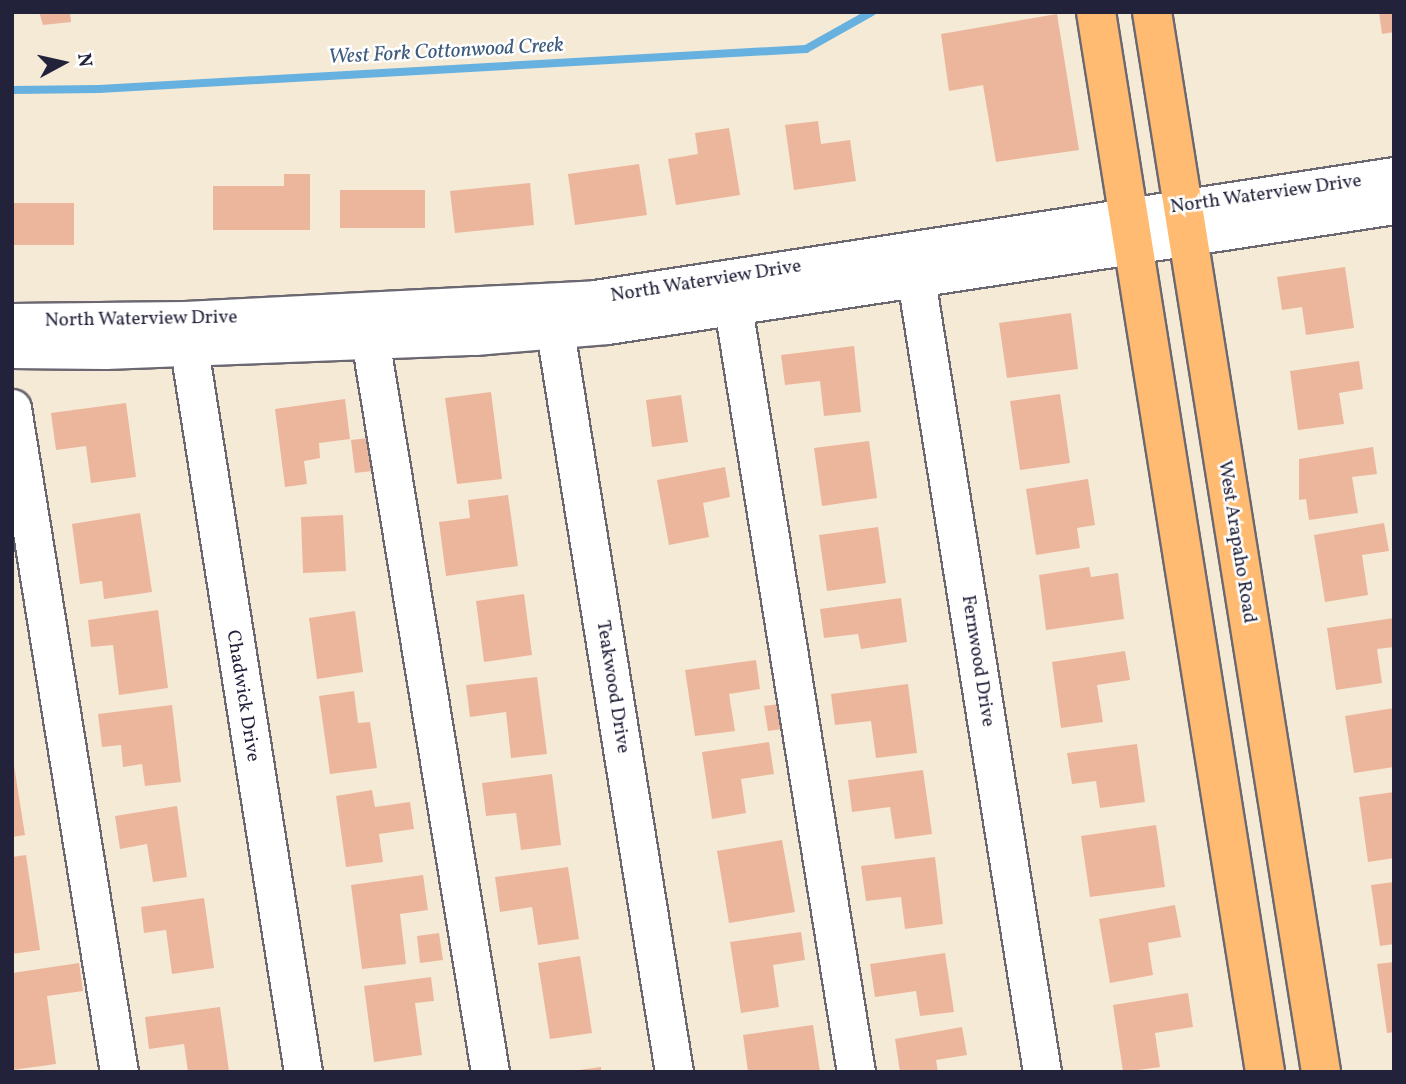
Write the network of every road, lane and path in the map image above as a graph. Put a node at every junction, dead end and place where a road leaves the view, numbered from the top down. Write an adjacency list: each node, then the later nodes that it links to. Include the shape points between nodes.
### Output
1 (1096, 12): 6 (main road)
2 (1152, 12): 5 (main road, West Arapaho Road)
3 (1394, 177): 5 (street, North Waterview Drive)
4 (1394, 205): 5 (street, North Waterview Drive)
5 (1185, 221): 6 (street, North Waterview Drive); 22 (main road, West Arapaho Road)
6 (1131, 229): 7 (street, North Waterview Drive); 21 (main road)
7 (914, 264): 8 (street, North Waterview Drive); 9 (street, North Waterview Drive); 20 (street, Fernwood Drive)
8 (733, 307): 9 (street, North Waterview Drive); 19 (street)
9 (552, 316): 11 (street, North Waterview Drive); 12 (street, North Waterview Drive); 18 (street, Teakwood Drive)
10 (12, 322): 11 (street, North Waterview Drive)
11 (187, 333): 12 (street, North Waterview Drive); 13 (street, North Waterview Drive); 16 (street, Chadwick Drive)
12 (370, 339): 17 (street)
13 (12, 349)
14 (12, 408): 15 (street)
15 (119, 1072)
16 (303, 1072)
17 (490, 1072)
18 (674, 1072)
19 (856, 1072)
20 (1042, 1072)
21 (1265, 1072)
22 (1321, 1072)

